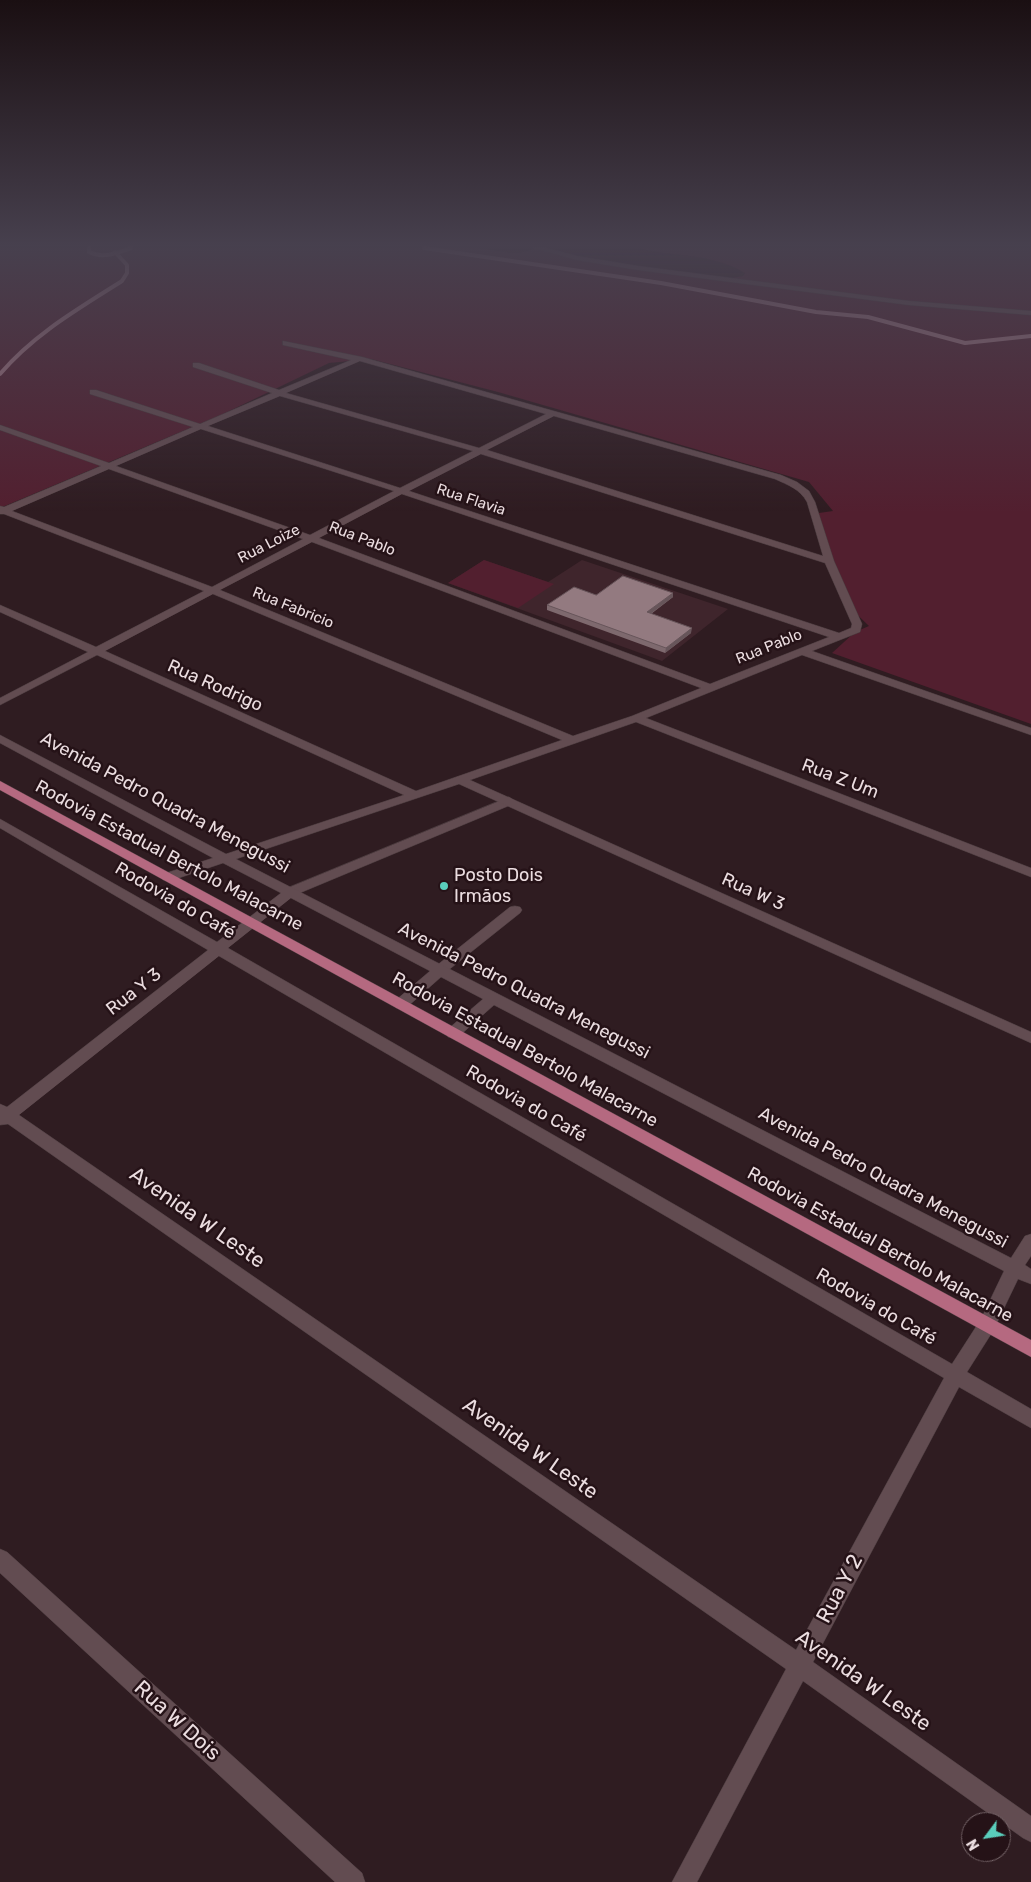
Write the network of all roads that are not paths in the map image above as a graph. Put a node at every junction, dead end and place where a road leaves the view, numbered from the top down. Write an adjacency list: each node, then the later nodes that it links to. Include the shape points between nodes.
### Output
1 (286, 343): 2 (street)
2 (359, 359): 5 (street); 6 (street)
3 (196, 365): 5 (street)
4 (93, 392): 8 (street, Rua Flavia)
5 (282, 394): 8 (street); 9 (street)
6 (552, 414): 9 (street, Rua Loize); 14 (street, via 794,484 806,493 811,502)
7 (0, 427): 10 (street, Rua Pablo)
8 (202, 428): 10 (street); 11 (street, Rua Flavia)
9 (481, 451): 11 (street, Rua Loize); 14 (street)
10 (112, 466): 12 (street); 13 (street, Rua Pablo)
11 (401, 491): 13 (street, Rua Loize); 17 (street, Rua Flavia)
12 (2, 511): 15 (street, Rua Fabricio)
13 (314, 539): 15 (street, Rua Loize); 20 (street, Rua Pablo)
14 (829, 560): 17 (street, via 857,624 856,630)
15 (212, 590): 18 (street, Rua Loize); 25 (street, Rua Fabricio)
16 (0, 608): 18 (street, Rua Rodrigo)
17 (840, 637): 19 (street, Rua Pablo)
18 (96, 651): 21 (street, Rua Loize); 28 (street, Rua Rodrigo)
19 (800, 651): 20 (street, Rua Pablo); 23 (street)
20 (710, 688): 22 (street, Rua Pablo)
21 (0, 702)
22 (636, 718): 25 (street, Rua Pablo); 32 (street, Rua Z Um)
23 (1031, 732)
24 (0, 738): 31 (street, Avenida Pedro Quadra Menegussi)
25 (573, 740): 26 (street, Rua Pablo)
26 (459, 779): 28 (street, Rua Pablo); 29 (street, Rua W 3)
27 (0, 785): 33 (main road, Rodovia Estadual Bertolo Malacarne)
28 (415, 795): 31 (street, Rua Pablo)
29 (509, 801): 34 (street, Rua Y 3); 42 (street, Rua W 3)
30 (0, 823): 37 (street, Rodovia do Café)
31 (224, 858): 33 (street, Rua Pablo); 34 (street, Avenida Pedro Quadra Menegussi)
32 (1031, 873)
33 (168, 877): 36 (main road, Rodovia Estadual Bertolo Malacarne)
34 (290, 892): 36 (street, Rua Y 3); 38 (street, Avenida Pedro Quadra Menegussi)
35 (515, 910): 38 (street)
36 (254, 922): 37 (street, Rua Y 3); 40 (main road, Rodovia Estadual Bertolo Malacarne)
37 (219, 949): 43 (street, Rua Y 3); 49 (street, Rodovia do Café)
38 (440, 969): 39 (street, Avenida Pedro Quadra Menegussi); 40 (street)
39 (494, 997): 41 (street); 45 (street, Avenida Pedro Quadra Menegussi)
40 (401, 1004): 41 (main road, Rodovia Estadual Bertolo Malacarne)
41 (453, 1033): 47 (main road, Rodovia Estadual Bertolo Malacarne)
42 (1031, 1038)
43 (2, 1116): 52 (street, Avenida W Leste)
44 (1031, 1241): 45 (street, Rua Y 2)
45 (1014, 1268): 46 (street, Avenida Pedro Quadra Menegussi); 47 (street, Rua Y 2)
46 (1031, 1277)
47 (987, 1325): 48 (main road, Rodovia Estadual Bertolo Malacarne); 49 (street, Rua Y 2)
48 (1031, 1349)
49 (955, 1376): 50 (street, Rodovia do Café); 52 (street, Rua Y 2)
50 (1031, 1419)
51 (0, 1559): 54 (street, Rua W Dois)
52 (799, 1665): 53 (street, Avenida W Leste); 55 (street, Rua Y 2)
53 (1031, 1830)
54 (353, 1882)
55 (684, 1882)

